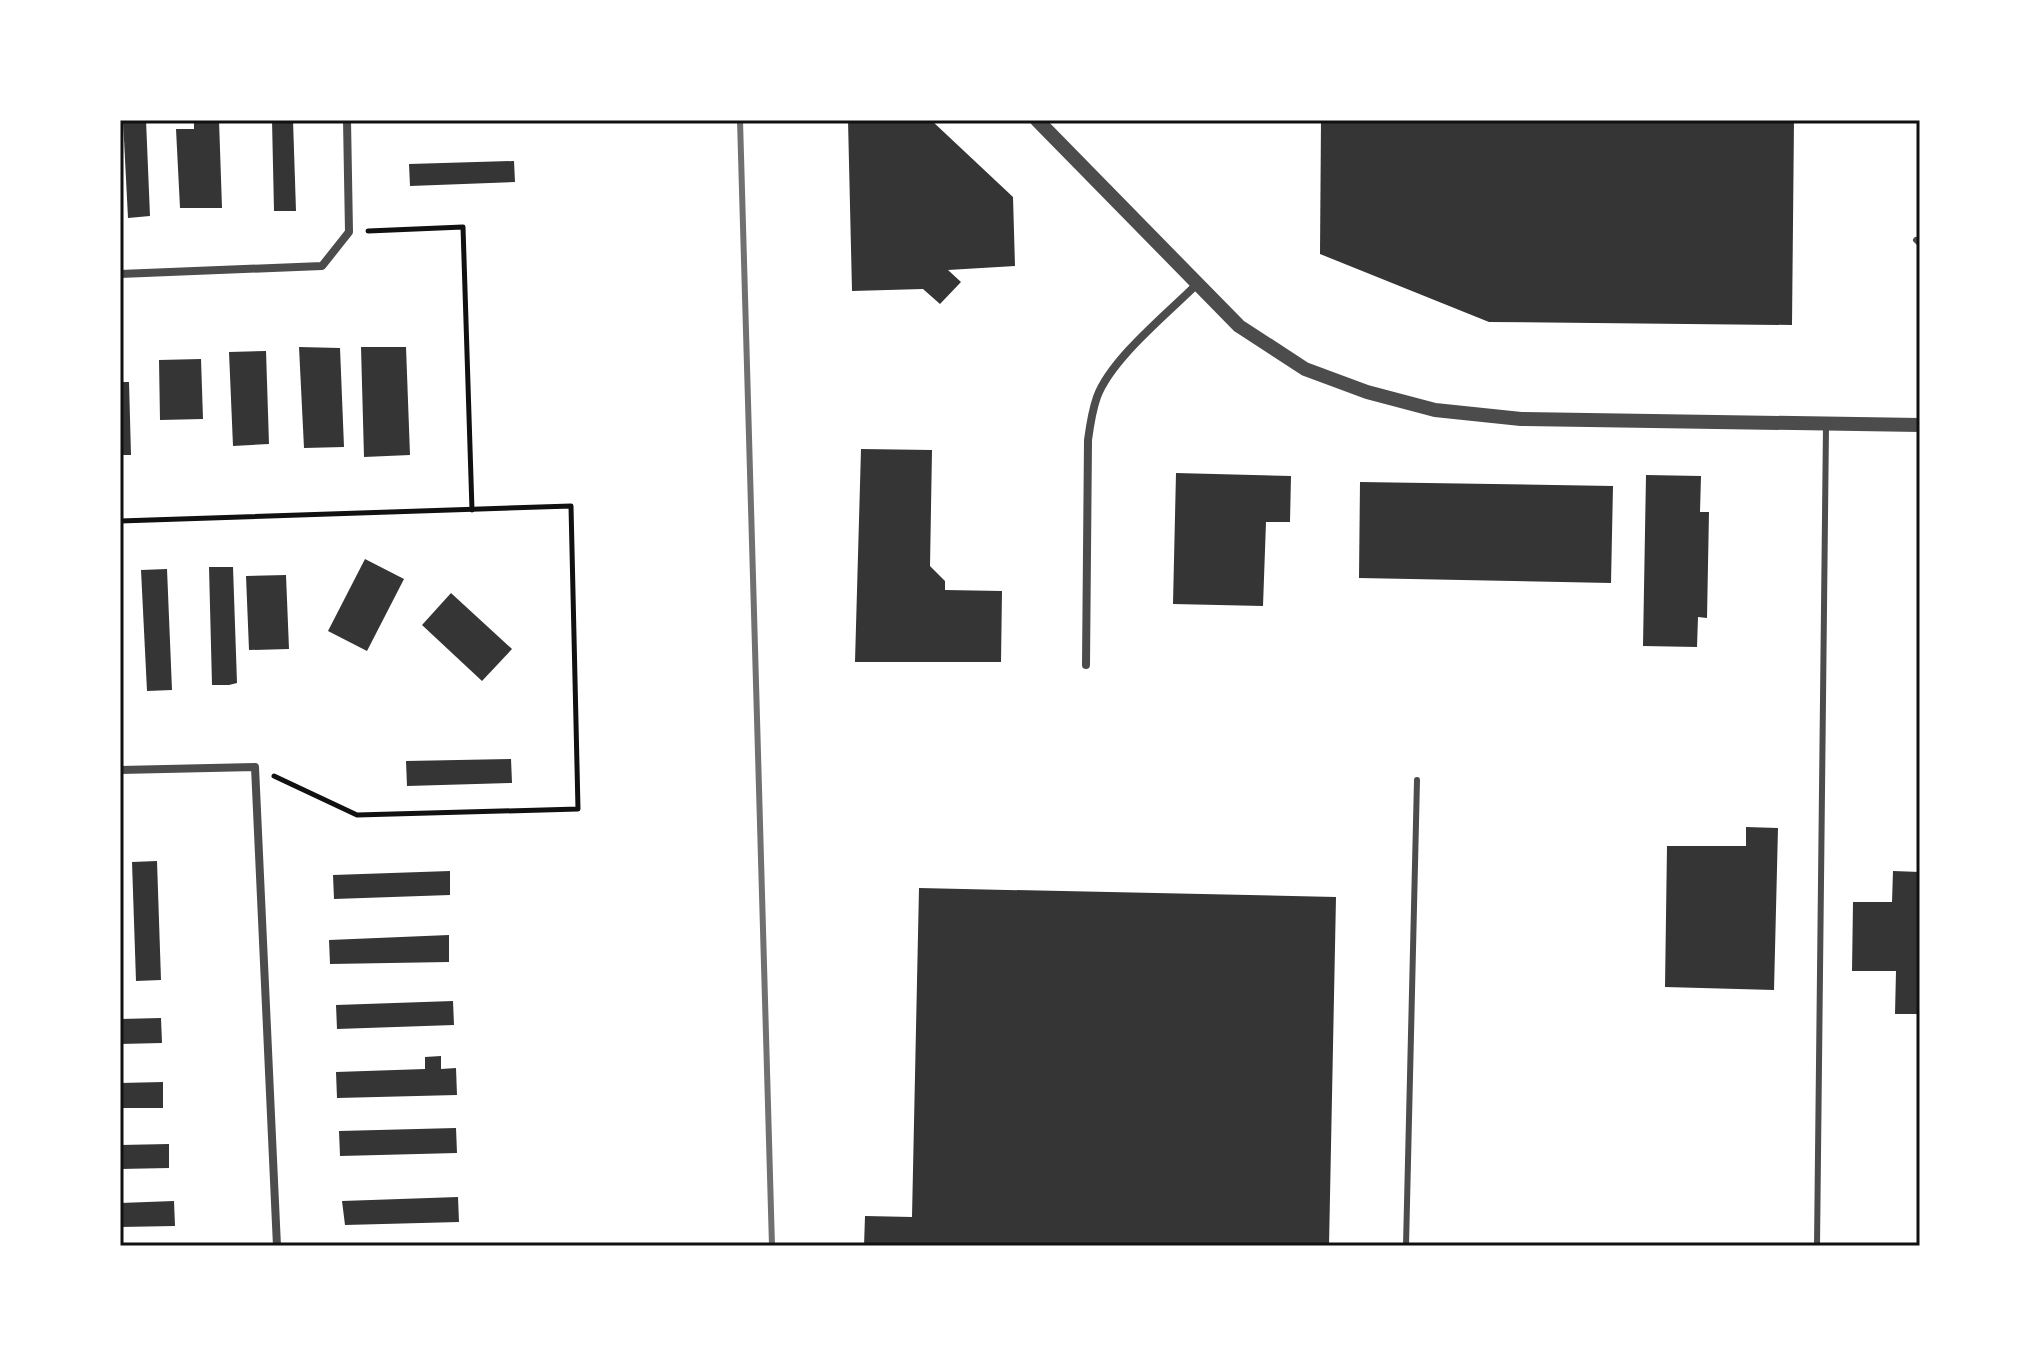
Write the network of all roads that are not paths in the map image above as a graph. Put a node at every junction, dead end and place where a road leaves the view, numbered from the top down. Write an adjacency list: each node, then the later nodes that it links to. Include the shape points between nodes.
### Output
1 (347, 120): 3 (street, via 349,232 322,266)
2 (1037, 120): 4 (street)
3 (120, 274)
4 (1196, 285): 5 (street, via 1239,326 1305,369 1435,410 1521,419); 7 (street, via 1115,366 1091,416)
5 (1826, 422): 6 (street); 12 (lane)
6 (1920, 425)
7 (1086, 665)
8 (120, 770): 10 (street, via 255,767)
9 (1417, 780): 11 (lane)
10 (277, 1246)
11 (1406, 1246)
12 (1817, 1246)

